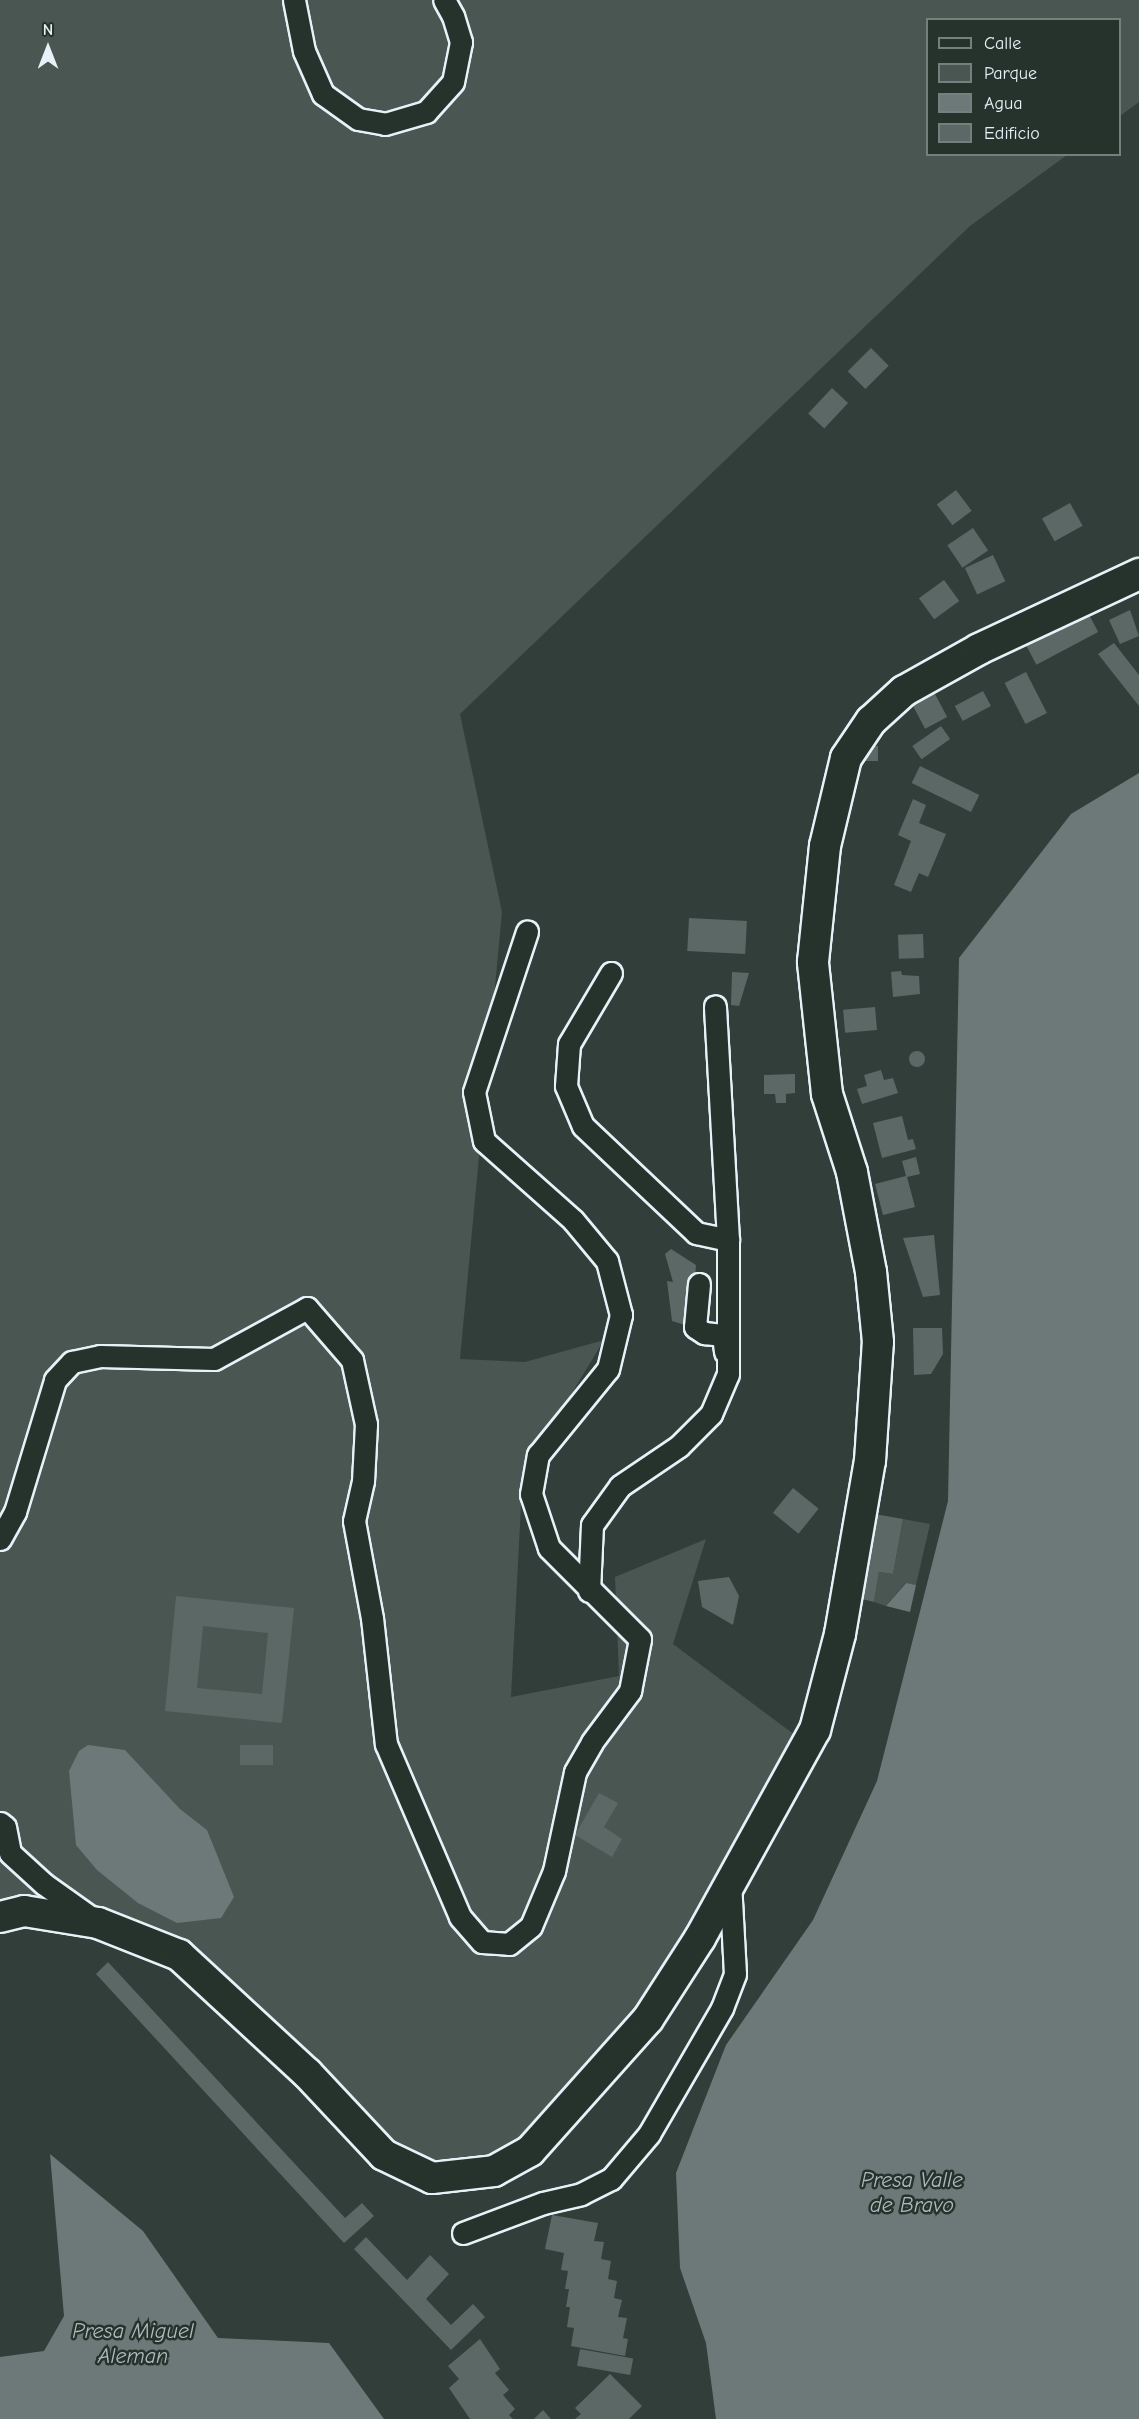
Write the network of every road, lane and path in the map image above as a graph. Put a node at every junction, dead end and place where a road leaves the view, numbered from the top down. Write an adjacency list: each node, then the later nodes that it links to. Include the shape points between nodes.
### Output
1 (294, 0): 2 (street, via 304,51 323,94 357,119 385,124 426,112 453,82 461,42)
2 (444, 0)
3 (1139, 574): 14 (main road, via 979,649 904,691 871,721 846,758 825,846 813,962 827,1094 852,1172 871,1272 878,1342 870,1461 840,1634 815,1730)
4 (527, 932): 11 (street, via 474,1092 484,1141 573,1220 608,1261 621,1315 608,1369 538,1455 531,1494 549,1548)
5 (611, 973): 7 (street, via 569,1044 566,1086 583,1126 696,1233)
6 (715, 1006): 7 (street)
7 (728, 1240): 9 (street)
8 (699, 1284): 9 (street, via 695,1327 704,1334 723,1335)
9 (728, 1374): 11 (street, via 711,1414 679,1446 620,1486 592,1526)
10 (0, 1539): 11 (street, via 15,1512 55,1380 72,1362 100,1356 214,1359 307,1308 352,1360 366,1424 363,1481 354,1521 372,1618 386,1744 460,1917 482,1942 509,1944 531,1926 554,1871 575,1772 630,1691 640,1639)
11 (589, 1591)
12 (0, 1823): 13 (street, via 5,1827)
13 (5, 1860): 16 (street)
14 (730, 1882): 16 (main road, via 700,1938 648,2019 530,2151 494,2171 432,2178 384,2155 307,2073 179,1955); 17 (street, via 735,1974 722,2008 649,2134 611,2179 581,2194 543,2203)
15 (0, 1917): 16 (main road, via 24,1911)
16 (98, 1923)
17 (463, 2233)

